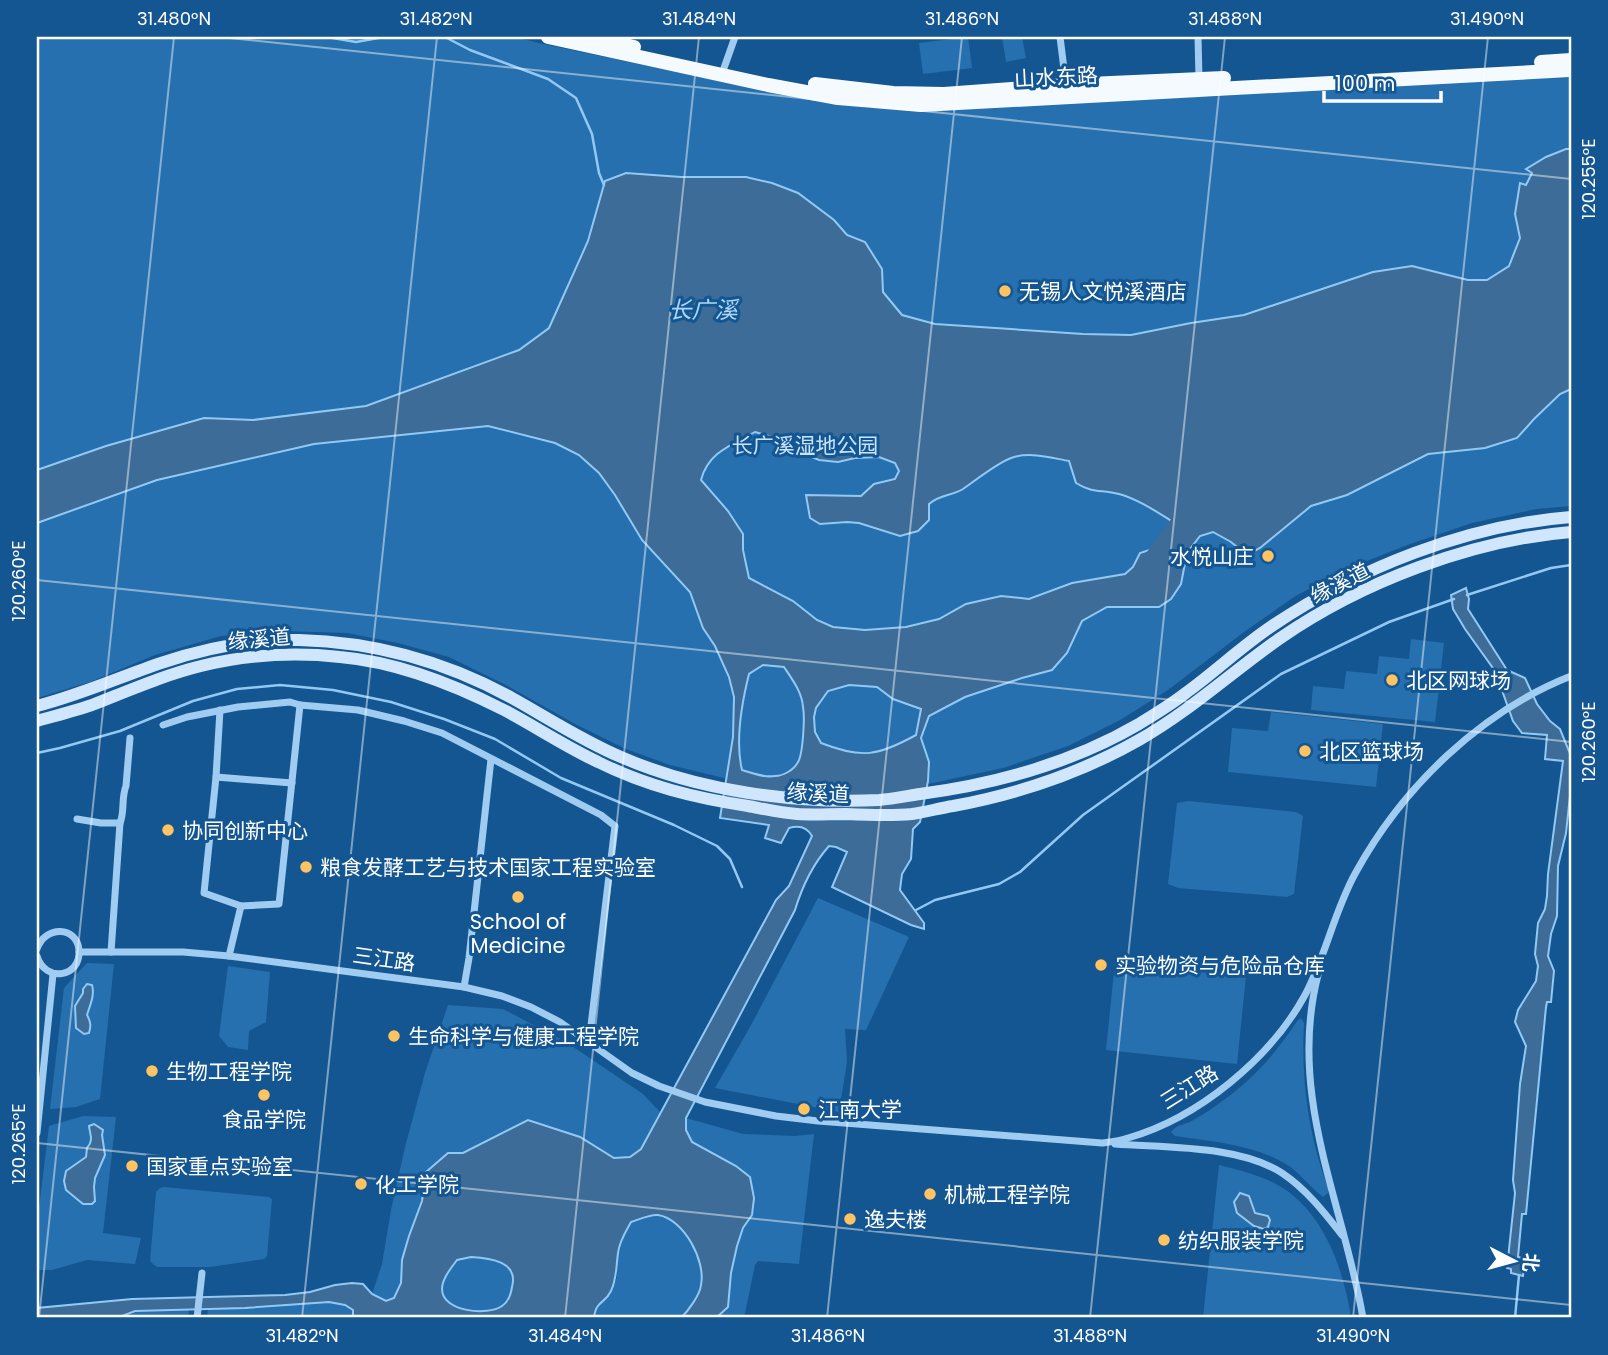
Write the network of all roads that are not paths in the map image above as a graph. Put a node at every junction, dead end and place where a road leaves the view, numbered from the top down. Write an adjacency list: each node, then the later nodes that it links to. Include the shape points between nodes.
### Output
1 (548, 37): 7 (highway, 山水东路, via 838,98 921,105)
2 (591, 37): 8 (highway, 山水东路)
3 (734, 37): 8 (street)
4 (1059, 37): 11 (street)
5 (1198, 37): 10 (street)
6 (1571, 60): 7 (highway, 山水东路)
7 (1553, 66): 9 (highway, 山水东路); 10 (highway, 山水东路)
8 (724, 68): 11 (highway, 山水东路, via 893,93)
9 (1571, 70)
10 (1199, 79): 11 (highway, 山水东路)
11 (1066, 85)
12 (1571, 517): 16 (main road, 缘溪道, via 1487,531 1379,567 1270,627 1189,691 1097,746 1033,770 950,790 881,800 773,797 679,778 618,756 446,667 354,645 293,640 215,648)
13 (1571, 532): 18 (main road, 缘溪道, via 1475,549 1393,578 1281,638 1186,710 1110,756 1050,781 913,814 795,814 672,791 594,761 446,683 344,657 232,659 166,676)
14 (1571, 677): 30 (street, 三江路, via 1503,712 1470,736 1406,798 1356,872)
15 (300, 705): 17 (street, via 290,702); 21 (street, via 358,710 404,721 442,733); 23 (street)
16 (37, 706)
17 (220, 710): 19 (street); 22 (street)
18 (37, 721)
19 (163, 725)
20 (130, 738): 25 (street)
21 (491, 759): 34 (street); 35 (street, via 615,826)
22 (216, 777): 23 (street); 26 (street, via 204,894)
23 (292, 783): 26 (street, via 279,904)
24 (77, 818): 25 (street)
25 (120, 822): 29 (street)
26 (241, 906): 32 (street)
27 (37, 949): 28 (street, via 44,936 57,931 75,939)
28 (79, 952): 29 (street, 三江路); 33 (street, via 72,969)
29 (111, 952): 32 (street, 三江路)
30 (1323, 954): 37 (street, 三江路, via 1282,1030 1236,1077 1178,1117 1127,1139); 38 (street, via 1312,998 1309,1074)
31 (37, 956): 33 (street)
32 (229, 956): 34 (street, 三江路)
33 (53, 974): 36 (street)
34 (464, 987): 35 (street, 三江路, via 531,1007)
35 (589, 1042): 37 (street, 三江路, via 659,1086 753,1112)
36 (37, 1133)
37 (1102, 1143): 38 (street, via 1217,1151 1261,1163 1296,1184)
38 (1344, 1238): 41 (street)
39 (202, 1273): 40 (street)
40 (197, 1316)
41 (1363, 1318)

